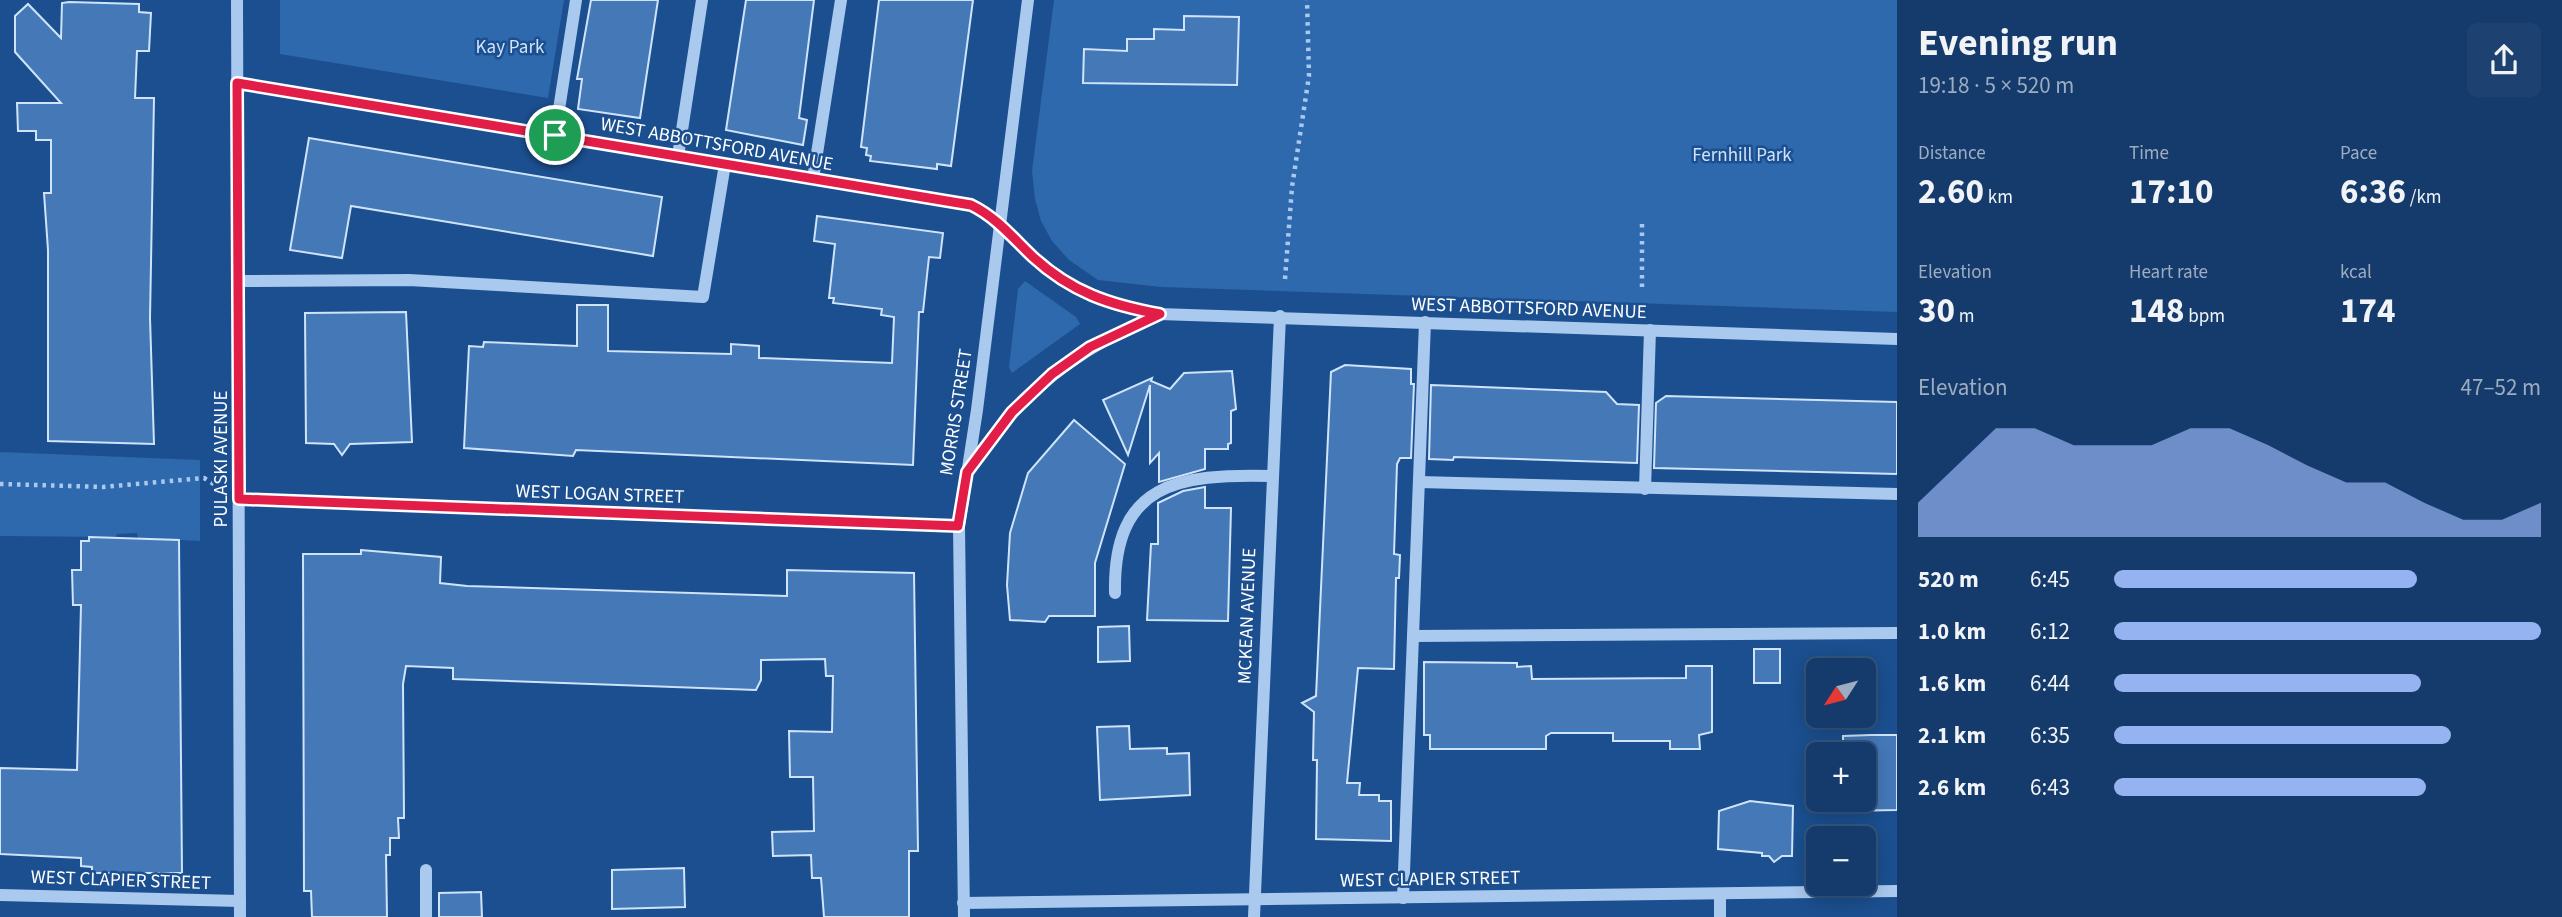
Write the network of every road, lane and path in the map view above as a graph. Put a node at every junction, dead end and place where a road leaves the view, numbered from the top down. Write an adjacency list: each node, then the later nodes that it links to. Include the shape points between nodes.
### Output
1 (237, 0): 7 (street, PULASKI AVENUE)
2 (576, 0): 8 (street)
3 (702, 0): 9 (street)
4 (841, 0): 11 (street)
5 (1028, 0): 13 (street, MORRIS STREET)
6 (1307, 0): 14 (path, via 1309,76)
7 (237, 83): 8 (street, WEST ABBOTTSFORD AVENUE); 15 (street, PULASKI AVENUE)
8 (555, 135): 9 (street, WEST ABBOTTSFORD AVENUE)
9 (678, 156): 10 (street, WEST ABBOTTSFORD AVENUE)
10 (725, 164): 11 (street, WEST ABBOTTSFORD AVENUE); 15 (street, via 703,297 422,280)
11 (813, 179): 13 (street, WEST ABBOTTSFORD AVENUE, via 971,205)
12 (1642, 224): 16 (path)
13 (1001, 225): 17 (street, WEST ABBOTTSFORD AVENUE, via 1047,269 1082,293); 22 (street, MORRIS STREET)
14 (1284, 279)
15 (239, 281): 28 (street, PULASKI AVENUE)
16 (1642, 291)
17 (1160, 314): 18 (street, WEST ABBOTTSFORD AVENUE); 22 (street, WEST ABBOTTSFORD AVENUE, via 1090,347 1052,374 1012,412)
18 (1280, 316): 19 (street, WEST ABBOTTSFORD AVENUE); 23 (street, MCKEAN AVENUE)
19 (1425, 322): 20 (street, WEST ABBOTTSFORD AVENUE); 24 (street)
20 (1650, 330): 21 (street, WEST ABBOTTSFORD AVENUE); 26 (street)
21 (1897, 339)
22 (967, 472): 29 (street, MORRIS STREET)
23 (1271, 477): 30 (street, via 1208,475 1187,479 1150,498 1121,535); 38 (street, MCKEAN AVENUE)
24 (1419, 482): 26 (street); 32 (street)
25 (0, 484): 28 (path, via 103,487 204,478)
26 (1645, 489): 27 (street)
27 (1897, 494)
28 (239, 499): 29 (street, WEST LOGAN STREET); 39 (street, PULASKI AVENUE)
29 (958, 526): 40 (street, MORRIS STREET)
30 (1115, 593)
31 (1897, 633): 32 (street)
32 (1413, 636): 37 (street)
33 (426, 870): 42 (street)
34 (1897, 891): 35 (street, WEST CLAPIER STREET)
35 (1720, 894): 37 (street, WEST CLAPIER STREET); 45 (street)
36 (0, 895): 39 (street, WEST CLAPIER STREET)
37 (1403, 898): 38 (street, WEST CLAPIER STREET)
38 (1255, 900): 40 (street, WEST CLAPIER STREET); 44 (street, MCKEAN AVENUE)
39 (240, 901): 41 (street, PULASKI AVENUE)
40 (963, 903): 43 (street, MORRIS STREET)
41 (240, 917)
42 (426, 917)
43 (964, 917)
44 (1254, 917)
45 (1720, 917)

